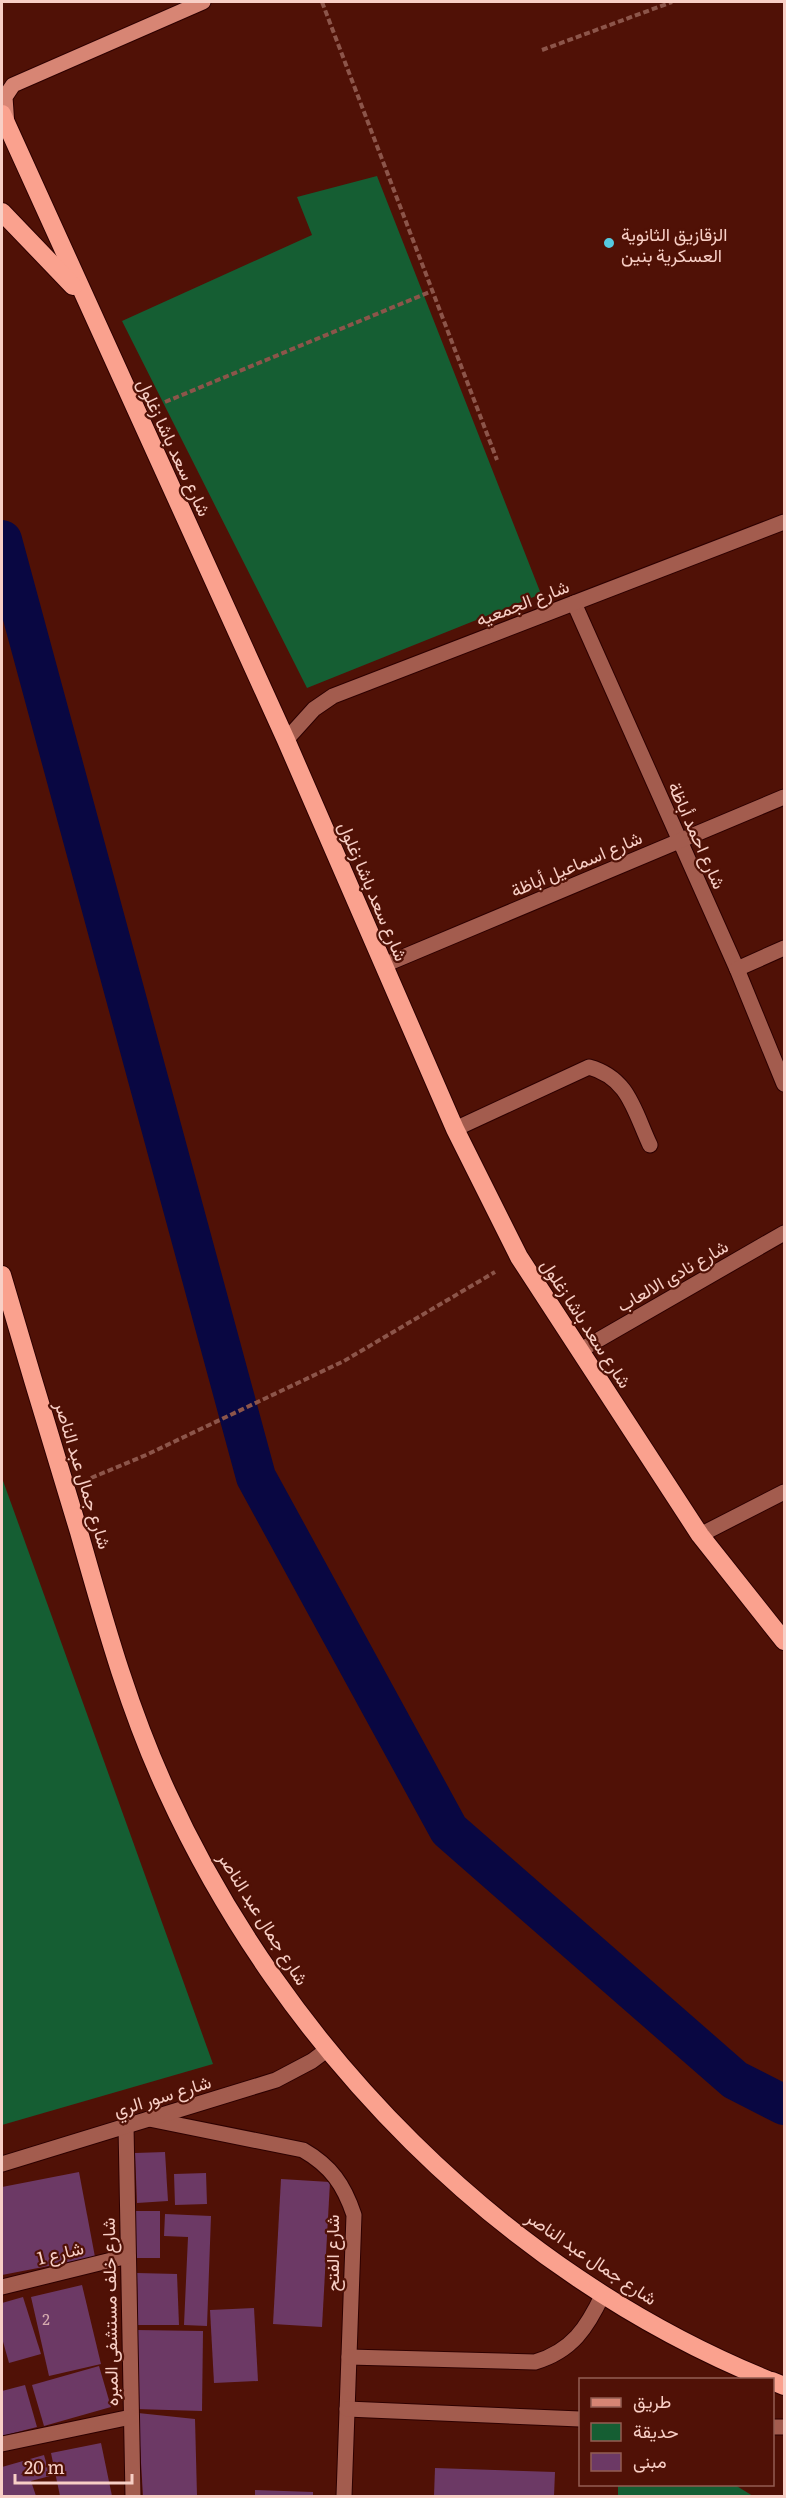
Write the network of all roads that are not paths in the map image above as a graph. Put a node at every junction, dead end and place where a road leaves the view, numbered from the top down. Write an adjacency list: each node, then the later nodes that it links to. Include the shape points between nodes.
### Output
1 (203, 2): 2 (main road, via 13,85 5,97)
2 (4, 120): 4 (highway, شارع سعد باشا زغلول)
3 (2, 212): 4 (highway)
4 (83, 296): 7 (highway, شارع سعد باشا زغلول)
5 (784, 522): 6 (street, شارع الجمعيه)
6 (574, 603): 7 (street, شارع الجمعيه, via 333,696 314,709); 9 (street, شارع احمد أباظة)
7 (286, 740): 11 (highway, شارع سعد باشا زغلول)
8 (784, 797): 9 (street, شارع اسماعيل أباظة)
9 (679, 841): 11 (street, شارع اسماعيل أباظة); 12 (street, شارع احمد أباظة)
10 (784, 948): 12 (street)
11 (384, 965): 14 (highway, شارع سعد باشا زغلول)
12 (736, 969): 13 (street, شارع احمد أباظة)
13 (784, 1084)
14 (455, 1129): 15 (street, via 589,1067 605,1071 622,1084); 18 (highway, شارع سعد باشا زغلول, via 519,1257)
15 (650, 1145)
16 (784, 1233): 18 (street, شارع نادى الالعاب)
17 (2, 1275): 22 (highway, شارع جمال عبد الناصر, via 129,1698 167,1792 213,1882 266,1968)
18 (579, 1351): 20 (highway, شارع سعد باشا زغلول)
19 (784, 1492): 20 (street)
20 (700, 1534): 21 (highway, شارع سعد باشا زغلول)
21 (784, 1641)
22 (328, 2049): 23 (street, شارع سور الري, via 276,2080); 28 (highway, شارع جمال عبد الناصر, via 410,2140 455,2182)
23 (149, 2119): 24 (street, شارع سور الري); 29 (street, شارع الفتح, via 303,2150 321,2160 336,2176 354,2215)
24 (126, 2126): 25 (street, شارع سور الري); 26 (street, شارع خلف مستشفى المبره)
25 (2, 2164)
26 (128, 2256): 27 (street, شارع 1); 32 (street, شارع خلف مستشفى المبره)
27 (2, 2287)
28 (603, 2294): 29 (street, via 582,2334 568,2347 535,2362); 30 (highway, شارع جمال عبد الناصر, via 677,2336)
29 (349, 2357): 31 (street, شارع الفتح)
30 (766, 2378)
31 (346, 2409): 33 (street); 36 (street, شارع الفتح)
32 (131, 2417): 34 (street); 35 (street, شارع خلف مستشفى المبره)
33 (579, 2419)
34 (2, 2444)
35 (133, 2496)
36 (344, 2496)

